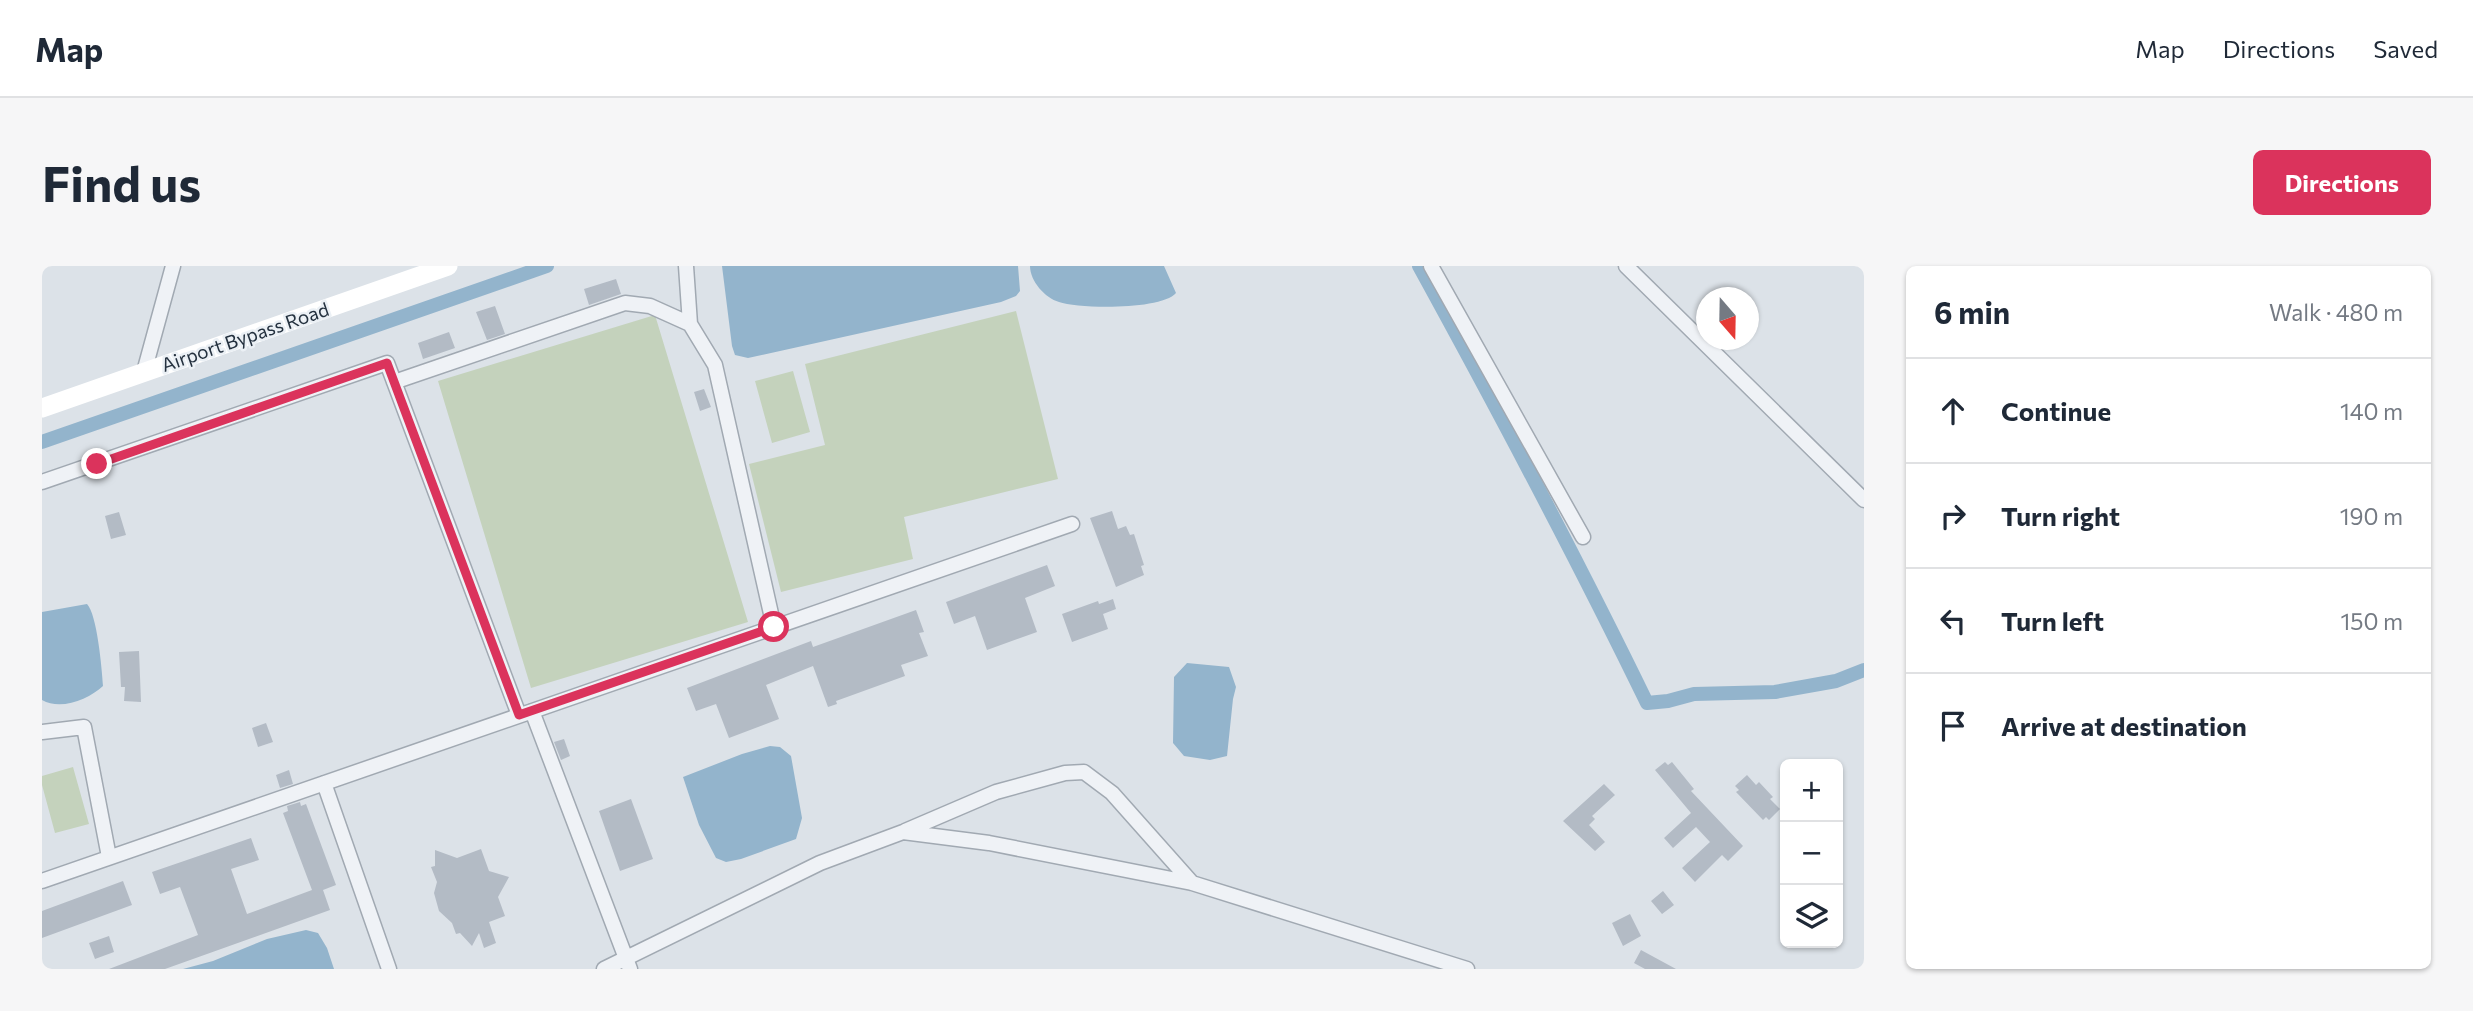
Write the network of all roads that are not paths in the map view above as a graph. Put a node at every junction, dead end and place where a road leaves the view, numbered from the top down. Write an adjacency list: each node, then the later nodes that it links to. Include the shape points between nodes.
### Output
1 (173, 266): 7 (street)
2 (448, 266): 7 (street, Airport Bypass Road)
3 (686, 266): 6 (street)
4 (1431, 266): 13 (street)
5 (1626, 266): 11 (street)
6 (690, 324): 8 (street, via 650,306 625,303); 14 (street, via 715,365)
7 (144, 372): 9 (street, Airport Bypass Road)
8 (394, 382): 10 (street, via 387,363); 15 (street)
9 (42, 408)
10 (42, 482)
11 (1864, 500)
12 (1072, 524): 14 (street)
13 (1583, 537)
14 (774, 627): 15 (street)
15 (525, 713): 17 (street); 22 (street)
16 (42, 732): 19 (street, via 84,727)
17 (324, 783): 19 (street); 23 (street)
18 (903, 832): 21 (street, via 989,843); 21 (street, via 996,792 1065,772 1084,772 1112,793); 22 (street, via 820,863)
19 (109, 857): 20 (street)
20 (42, 881)
21 (1192, 883): 25 (street)
22 (628, 964): 24 (street)
23 (389, 969)
24 (604, 969)
25 (1467, 969)

